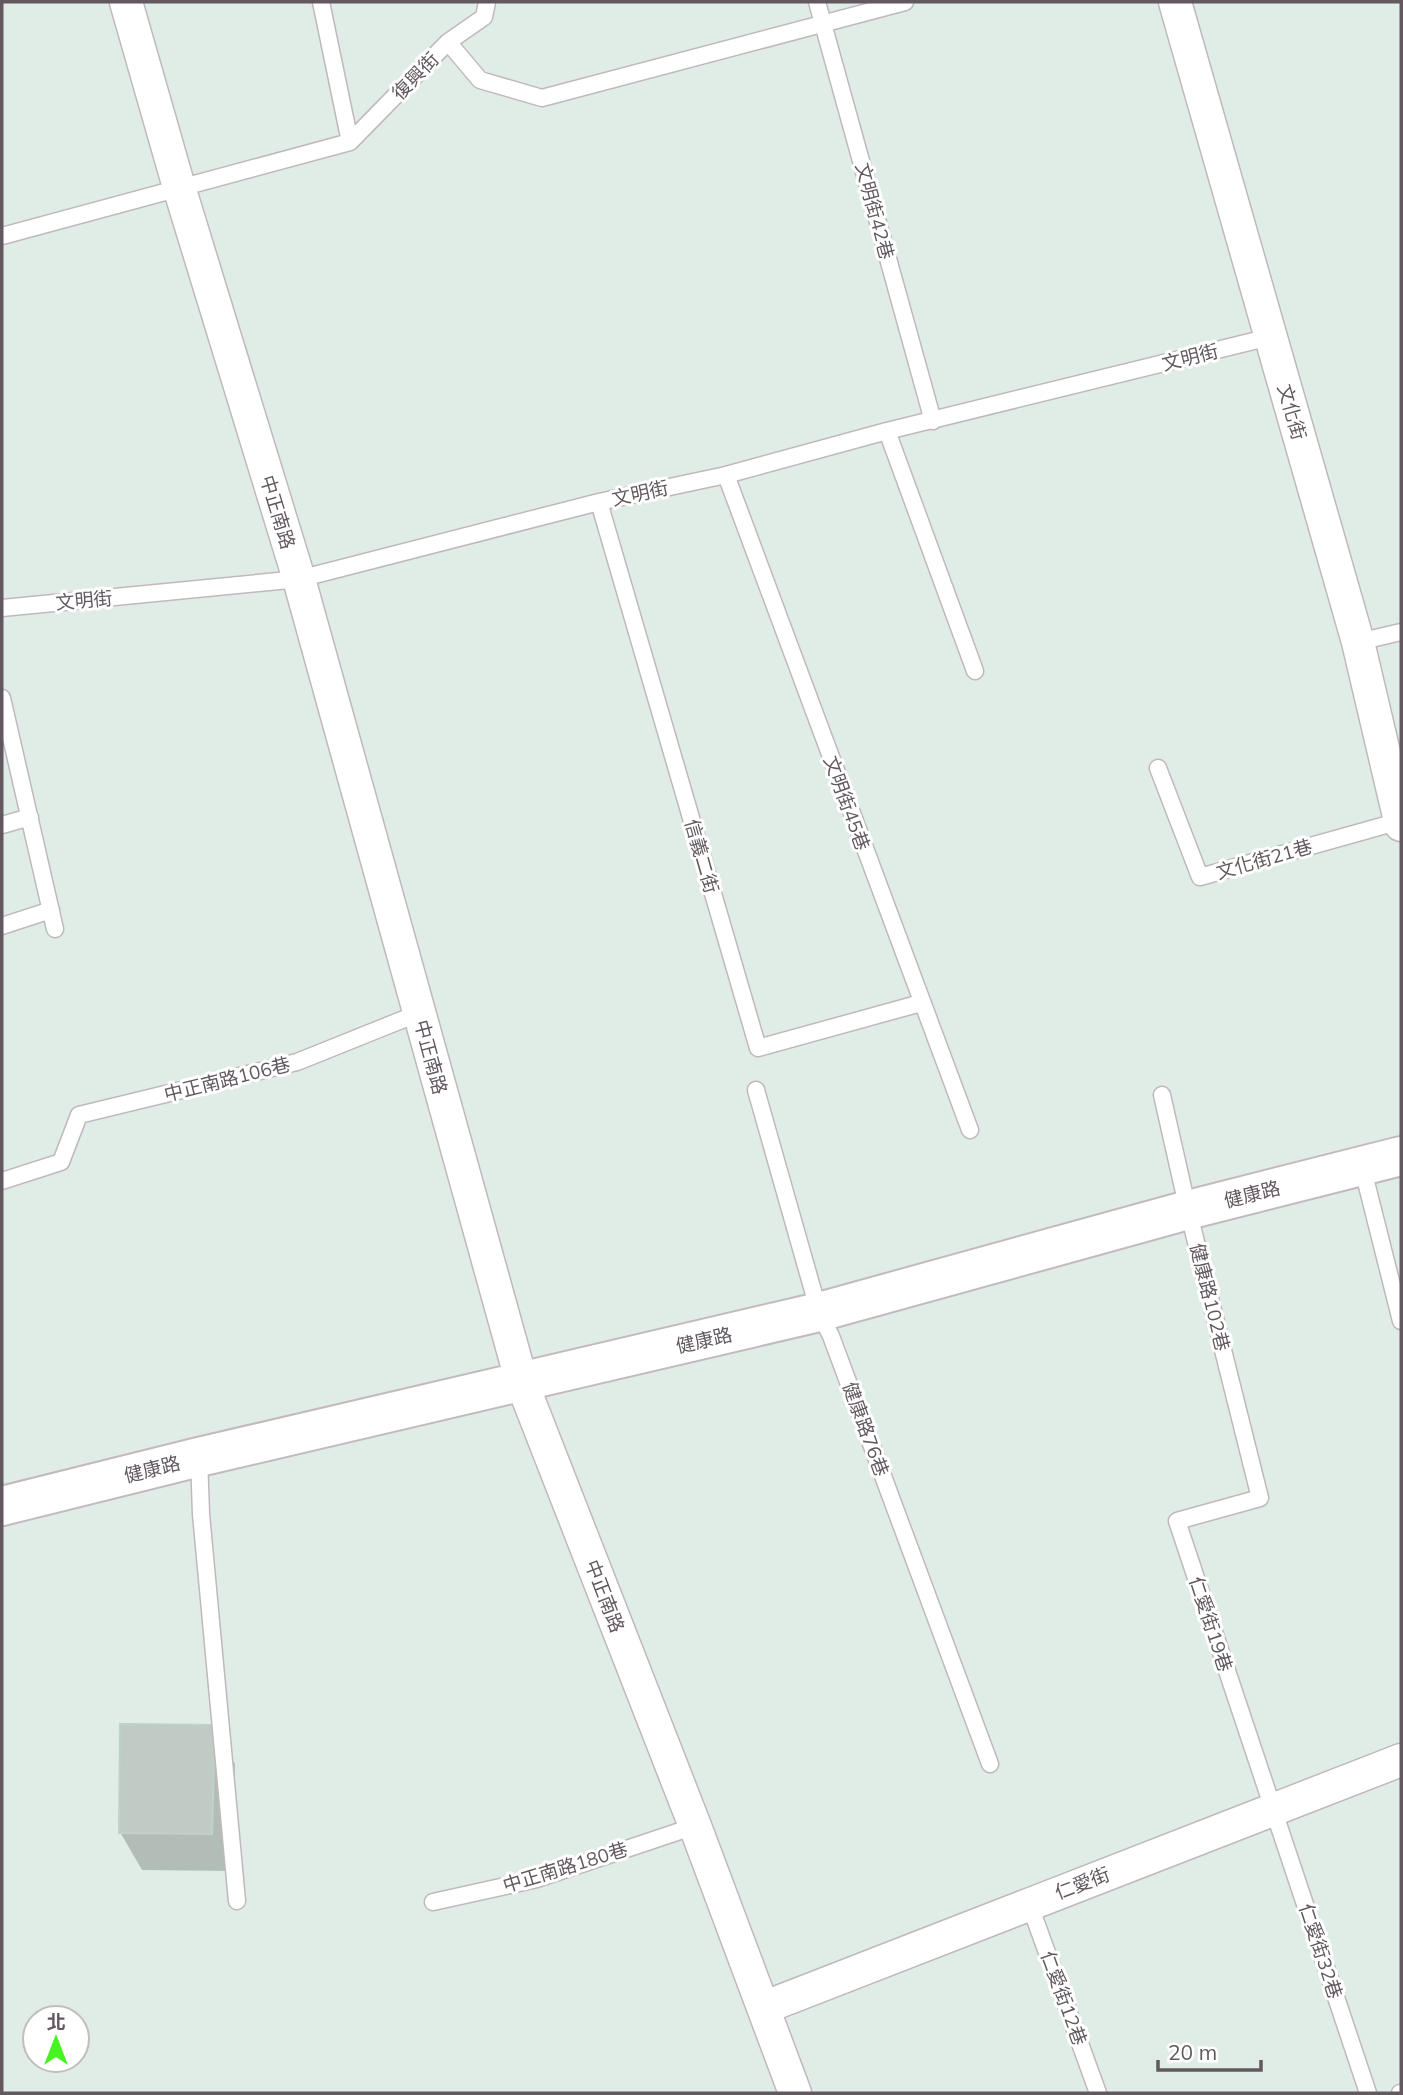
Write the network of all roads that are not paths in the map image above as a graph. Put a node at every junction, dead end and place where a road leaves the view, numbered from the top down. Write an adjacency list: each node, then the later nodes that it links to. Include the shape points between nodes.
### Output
1 (126, 2): 10 (street, 中正南路)
2 (321, 2): 9 (lane)
3 (487, 2): 8 (lane, via 484,17)
4 (817, 2): 7 (lane, 文明街42巷)
5 (905, 2): 7 (lane, 復興街)
6 (1175, 2): 12 (street, 文化街)
7 (823, 22): 8 (lane, 復興街, via 542,98 480,80); 13 (lane, 文明街42巷)
8 (448, 41): 9 (lane, 復興街)
9 (350, 142): 10 (lane)
10 (179, 187): 11 (lane); 17 (street, 中正南路)
11 (2, 236)
12 (1270, 337): 13 (lane, 文明街); 20 (street, 文化街)
13 (933, 421): 14 (lane, 文明街)
14 (887, 431): 15 (lane, 文明街); 21 (lane)
15 (726, 475): 16 (lane, 文明街); 30 (lane, 文明街45巷)
16 (599, 502): 17 (lane, 文明街); 30 (lane, 信義二街, via 758,1048)
17 (299, 579): 18 (lane, 文明街); 31 (street, 中正南路)
18 (2, 608)
19 (1401, 632): 20 (lane)
20 (1358, 642): 25 (street, 文化街)
21 (975, 671)
22 (2, 698): 24 (lane)
23 (1158, 768): 25 (lane, 文化街21巷, via 1200,877)
24 (30, 817): 26 (lane); 27 (lane)
25 (1401, 823)
26 (2, 825)
27 (51, 910): 28 (lane); 29 (lane)
28 (2, 926)
29 (55, 929)
30 (921, 1003): 34 (lane, 文明街45巷)
31 (419, 1013): 37 (lane, 中正南路106巷, via 297,1062 79,1115 61,1163); 41 (street, 中正南路)
32 (756, 1090): 39 (lane, 健康路76巷)
33 (1162, 1095): 38 (lane, 健康路102巷)
34 (970, 1130)
35 (1401, 1156): 36 (street, 健康路)
36 (1362, 1167): 38 (street, 健康路); 40 (lane)
37 (2, 1181)
38 (1188, 1210): 39 (street, 健康路); 43 (lane, 健康路102巷)
39 (819, 1312): 41 (street, 健康路); 46 (lane, 健康路76巷)
40 (1401, 1321)
41 (522, 1383): 42 (street, 健康路); 48 (street, 中正南路)
42 (199, 1457): 44 (street, 健康路); 49 (lane)
43 (1260, 1498): 47 (lane, 仁愛街19巷, via 1177,1521)
44 (2, 1506)
45 (1401, 1760): 47 (street, 仁愛街)
46 (990, 1764)
47 (1273, 1808): 51 (street, 仁愛街); 55 (lane, 仁愛街32巷)
48 (695, 1826): 50 (lane, 中正南路180巷, via 537,1879); 52 (street, 中正南路)
49 (237, 1901)
50 (433, 1902)
51 (1029, 1903): 52 (street, 仁愛街); 54 (lane, 仁愛街12巷)
52 (763, 2008): 53 (street, 中正南路)
53 (795, 2093)
54 (1098, 2093)
55 (1368, 2093)

